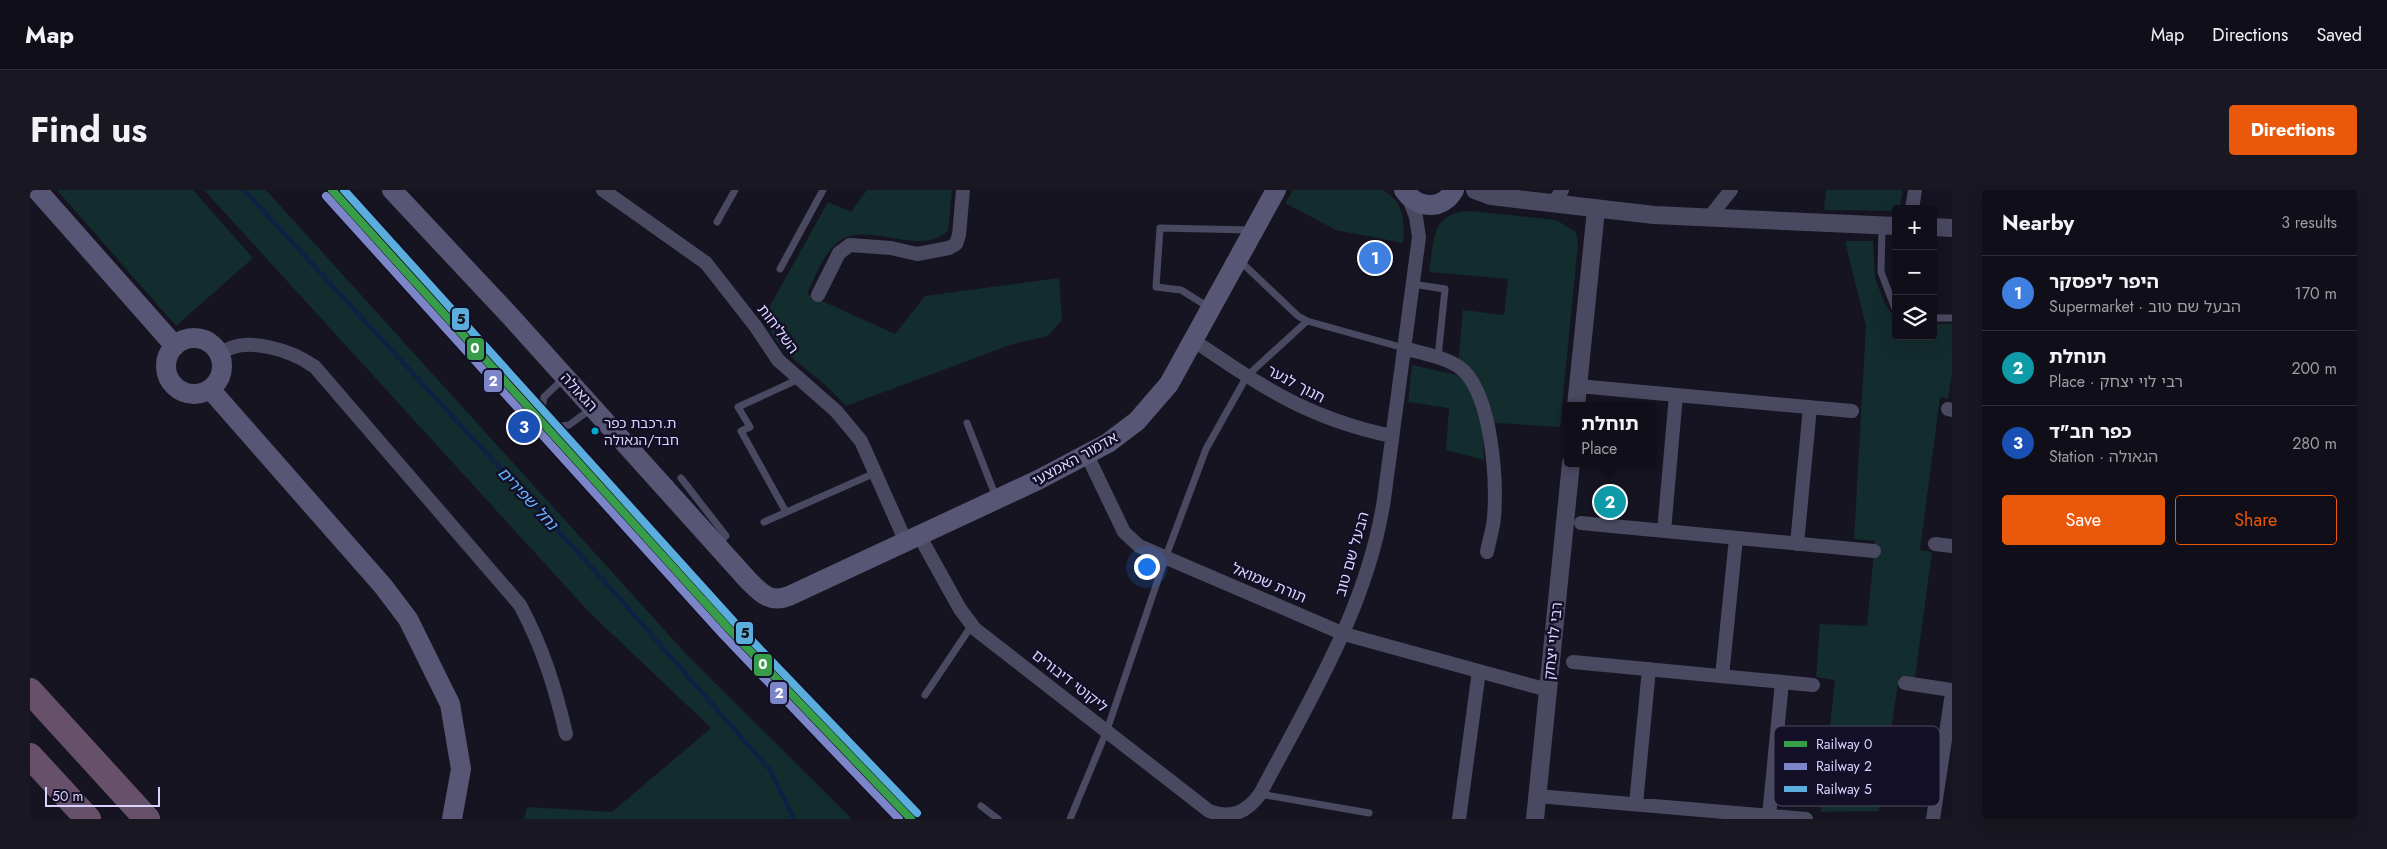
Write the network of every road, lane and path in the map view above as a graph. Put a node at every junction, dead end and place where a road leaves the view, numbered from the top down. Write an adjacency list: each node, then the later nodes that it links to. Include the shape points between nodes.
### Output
1 (38, 190): 33 (main road)
2 (392, 190): 38 (main road, הגאולה)
3 (603, 190): 39 (street, השליחות, via 706,264 778,360)
4 (735, 190): 17 (lane)
5 (823, 190): 24 (lane)
6 (963, 190): 26 (street, via 956,244 917,254 850,245 839,253)
7 (1276, 190): 21 (main road, אדמור האמצעי)
8 (1731, 190): 16 (street)
9 (1915, 190): 14 (street)
10 (1405, 192): 13 (main road, via 1422,205); 22 (street, הבעל שם טוב, via 1416,217)
11 (1483, 193): 12 (street); 13 (street)
12 (1557, 197): 15 (street)
13 (1445, 199): 22 (street, הבעל שם טוב)
14 (1913, 205)
15 (1596, 210): 16 (street); 40 (street)
16 (1708, 219): 18 (street)
17 (717, 222)
18 (1889, 226): 27 (lane, via 1881,272)
19 (1937, 227): 20 (street)
20 (1952, 228)
21 (1254, 230): 23 (main road, אדמור האמצעי); 28 (lane, via 1160,228 1156,287 1181,290)
22 (1419, 237): 25 (street, הבעל שם טוב)
23 (1238, 259): 28 (main road, אדמור האמצעי); 31 (lane)
24 (780, 268)
25 (1412, 284): 34 (street, הבעל שם טוב); 36 (lane, via 1445,289)
26 (818, 295)
27 (1892, 301)
28 (1210, 308): 32 (main road, אדמור האמצעי)
29 (1937, 318): 30 (lane)
30 (1952, 318)
31 (1307, 321): 34 (lane); 37 (lane)
32 (1193, 340): 37 (street, חנוך לנער); 49 (main road, אדמור האמצעי, via 1169,384 1149,409 1124,432)
33 (175, 346): 35 (main road, via 182,341 200,338); 41 (main road, via 168,358 170,380 188,393)
34 (1404, 348): 36 (street); 48 (street, הבעל שם טוב)
35 (220, 354): 41 (main road, via 221,374); 83 (street, via 237,346 271,348 294,354 315,368 520,605 553,678)
36 (1438, 358): 65 (street, via 1463,371 1474,384 1486,413 1494,496 1494,520)
37 (1247, 376): 48 (street, חנוך לנער, via 1305,409 1356,428); 66 (lane, via 1206,449)
38 (565, 377): 45 (main road, הגאולה); 45 (lane, via 544,397 541,414 554,427 569,425)
39 (799, 379): 51 (street, השליחות, via 851,427); 54 (lane, via 738,407 750,427 741,431)
40 (1578, 386): 42 (street); 43 (street)
41 (210, 389): 99 (main road, via 383,586 408,619 450,704 461,769)
42 (1676, 395): 44 (street); 57 (street)
43 (1576, 402)
44 (1810, 407): 46 (street); 60 (street)
45 (593, 408): 62 (main road, הגאולה)
46 (1852, 411)
47 (966, 423): 53 (lane)
48 (1392, 436): 69 (street, הבעל שם טוב, via 1377,537)
49 (1087, 455): 53 (main road, אדמור האמצעי); 66 (street, תורת שמואל, via 1126,535 1139,546)
50 (1570, 467): 77 (street, רבי לוי יצחק)
51 (875, 473): 54 (lane); 59 (street, השליחות)
52 (681, 478): 62 (lane, via 726,536)
53 (997, 499): 59 (main road, אדמור האמצעי)
54 (786, 512): 55 (lane)
55 (764, 522)
56 (1581, 523): 57 (street)
57 (1664, 531): 58 (street)
58 (1736, 538): 60 (street); 73 (street)
59 (913, 539): 67 (main road, אדמור האמצעי, via 789,596); 68 (street, ליקוטי דיבורים)
60 (1797, 544): 64 (street)
61 (1936, 544): 63 (street)
62 (717, 545): 67 (main road, הגאולה)
63 (1952, 546)
64 (1874, 551)
65 (1487, 552)
66 (1166, 556): 69 (street, תורת שמואל); 82 (lane)
67 (765, 597)
68 (972, 625): 80 (lane); 82 (street, ליקוטי דיבורים)
69 (1344, 634): 72 (street, תורת שמואל); 88 (street, הבעל שם טוב)
70 (1573, 662): 71 (street)
71 (1649, 669): 73 (street); 90 (street)
72 (1479, 671): 77 (street, תורת שמואל); 102 (street)
73 (1722, 676): 74 (street)
74 (1782, 682): 76 (street); 81 (street)
75 (1905, 684): 79 (street)
76 (1814, 685)
77 (1548, 690): 89 (street, רבי לוי יצחק)
78 (30, 691): 98 (highway)
79 (1952, 691): 86 (street)
80 (925, 695)
81 (1778, 726)
82 (1108, 730): 95 (street, ליקוטי דיבורים, via 1209,811); 101 (lane)
83 (566, 734)
84 (30, 756): 97 (highway)
85 (1774, 771): 94 (street)
86 (1940, 772)
87 (30, 782): 96 (highway)
88 (1260, 794): 93 (lane); 95 (street, הבעל שם טוב, via 1247,809)
89 (1538, 796): 90 (street); 103 (street, רבי לוי יצחק)
90 (1636, 804): 94 (street)
91 (981, 806): 100 (lane)
92 (1935, 806): 105 (street)
93 (1369, 813)
94 (1770, 816): 104 (street)
95 (1233, 818)
96 (64, 819)
97 (88, 819)
98 (147, 819)
99 (452, 819)
100 (998, 819)
101 (1070, 819)
102 (1459, 819)
103 (1535, 819)
104 (1806, 819)
105 (1933, 819)

